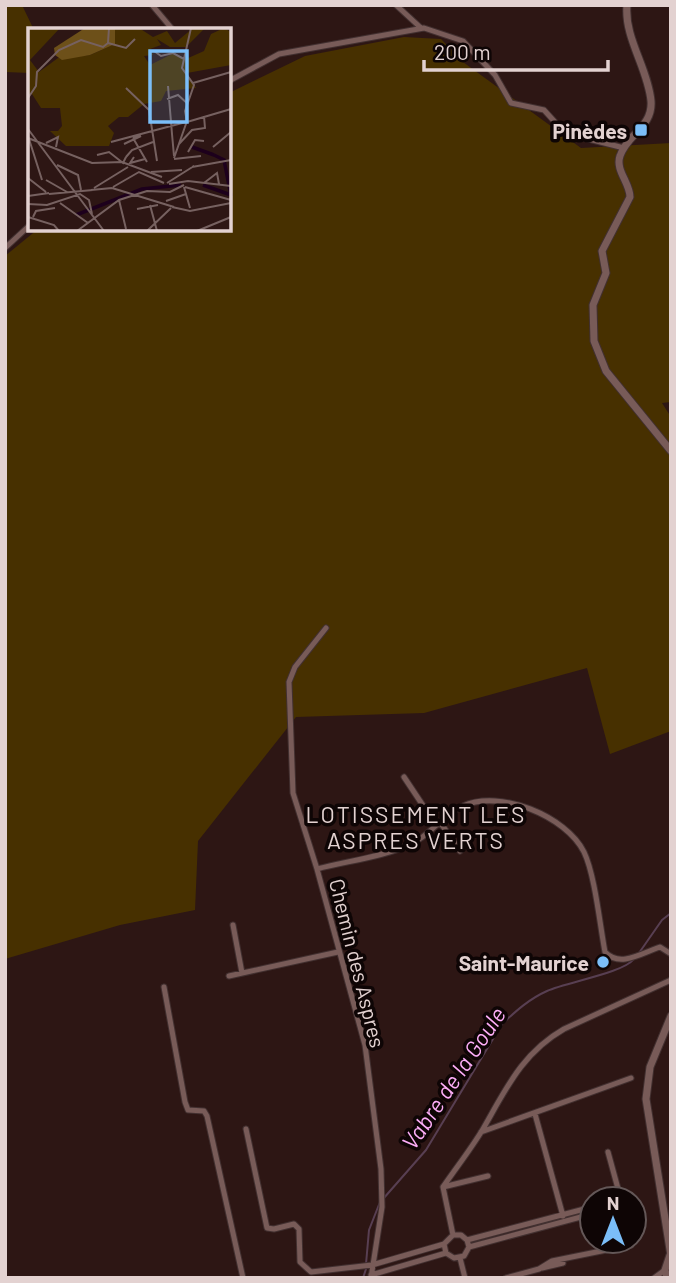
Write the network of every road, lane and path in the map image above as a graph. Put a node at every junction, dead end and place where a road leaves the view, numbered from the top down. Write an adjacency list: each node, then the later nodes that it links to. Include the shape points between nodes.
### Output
1 (152, 5): 4 (street)
2 (396, 5): 5 (street)
3 (627, 5): 7 (street, via 628,24 651,102 647,121)
4 (171, 28)
5 (421, 29): 6 (street, via 279,54); 7 (street, via 463,41 495,75 511,103 544,110 565,133)
6 (231, 80)
7 (624, 148): 10 (street, via 619,161 630,197 602,251 606,273 593,305 594,341 606,371)
8 (28, 227): 9 (street)
9 (5, 248)
10 (671, 451)
11 (326, 628): 15 (street, Chemin des Aspres, via 295,667 289,682 293,793)
12 (404, 777): 13 (street)
13 (438, 823): 14 (street); 15 (street, via 412,844); 18 (street, via 463,806 486,799 534,810 585,853 605,952 620,961 660,947)
14 (460, 852)
15 (317, 869): 17 (street, Chemin des Aspres)
16 (233, 925): 19 (street)
17 (338, 952): 19 (street); 42 (street, Chemin des Aspres, via 365,1045 381,1169 382,1207)
18 (671, 954)
19 (242, 973): 20 (street)
20 (229, 976)
21 (671, 979): 27 (street, via 536,1047 513,1075)
22 (164, 986): 45 (street, via 185,1102 191,1112 204,1111 207,1116)
23 (671, 1016): 40 (street, via 650,1067 646,1099)
24 (631, 1078): 25 (street)
25 (536, 1114): 27 (street); 33 (street)
26 (246, 1129): 42 (street, via 267,1227 295,1224 300,1262 311,1272)
27 (481, 1132): 31 (street)
28 (608, 1152): 30 (street)
29 (488, 1176): 31 (street)
30 (617, 1185)
31 (443, 1187): 35 (street)
32 (578, 1211): 33 (street)
33 (563, 1216): 37 (street)
34 (578, 1217): 37 (street)
35 (453, 1235): 36 (street); 37 (street, via 461,1235)
36 (444, 1244): 38 (street); 42 (street)
37 (468, 1244): 41 (street)
38 (446, 1253): 41 (street); 44 (street)
39 (591, 1255): 47 (street)
40 (670, 1255): 43 (street)
41 (460, 1258): 46 (street)
42 (373, 1265): 44 (street, Chemin des Aspres)
43 (667, 1270): 48 (street)
44 (371, 1276)
45 (243, 1278)
46 (465, 1278)
47 (506, 1278)
48 (654, 1278)

